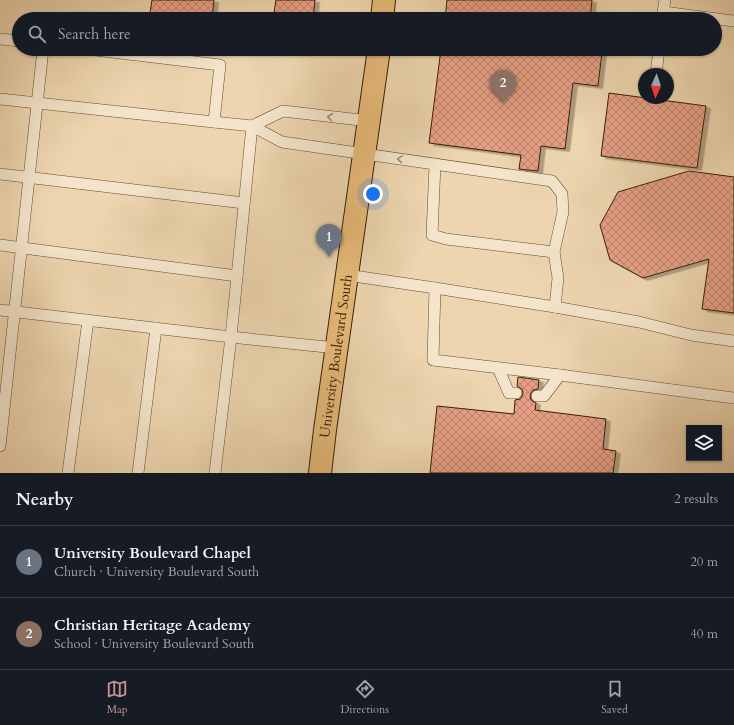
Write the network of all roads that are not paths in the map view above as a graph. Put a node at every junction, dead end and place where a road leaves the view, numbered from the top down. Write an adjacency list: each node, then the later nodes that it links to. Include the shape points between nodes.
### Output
1 (384, 0): 3 (main road)
2 (665, 0): 4 (lane)
3 (383, 12)
4 (663, 12)
5 (722, 20): 6 (lane)
6 (734, 21)
7 (0, 39): 8 (lane)
8 (12, 40)
9 (42, 56): 15 (lane)
10 (149, 56): 17 (lane, via 220,64)
11 (378, 56): 16 (main road, University Boulevard South)
12 (658, 56): 13 (lane)
13 (657, 68)
14 (0, 99): 15 (lane)
15 (36, 103): 17 (lane); 22 (lane)
16 (369, 121): 18 (lane, one-way to 18, via 283,111); 19 (main road, University Boulevard South)
17 (214, 122): 18 (lane)
18 (252, 126): 19 (lane, via 282,142); 23 (lane)
19 (364, 154): 20 (lane, one-way to 19); 27 (main road, University Boulevard South)
20 (435, 164): 26 (lane, via 552,181 562,194 562,212); 26 (lane, via 432,236)
21 (0, 174): 22 (lane)
22 (29, 178): 23 (lane); 25 (lane)
23 (244, 203): 28 (lane)
24 (0, 245): 25 (lane)
25 (22, 248): 28 (lane); 32 (lane)
26 (554, 252): 30 (lane, via 558,278)
27 (347, 275): 29 (lane); 37 (main road, University Boulevard South)
28 (237, 276): 35 (lane)
29 (434, 288): 30 (lane); 38 (lane, via 433,360)
30 (555, 307): 36 (lane, via 639,322 691,335)
31 (0, 310): 32 (lane)
32 (15, 312): 33 (lane); 43 (lane)
33 (88, 320): 34 (lane); 44 (lane)
34 (156, 328): 35 (lane); 45 (lane)
35 (231, 337): 37 (lane); 46 (lane)
36 (734, 341)
37 (336, 348): 47 (main road, University Boulevard South)
38 (498, 368): 39 (lane); 40 (lane, via 509,393)
39 (560, 375): 41 (lane, via 544,396); 42 (lane)
40 (516, 393)
41 (537, 396)
42 (734, 398)
43 (0, 446)
44 (68, 473)
45 (138, 473)
46 (215, 473)
47 (320, 473)

